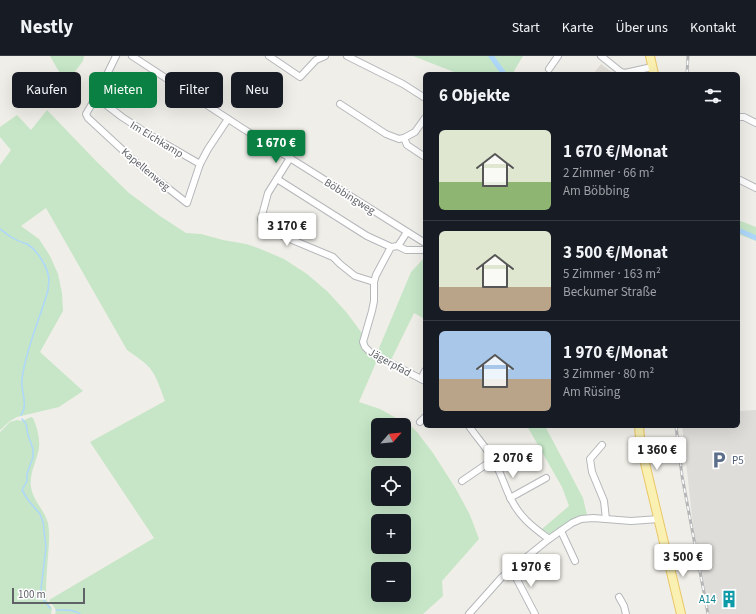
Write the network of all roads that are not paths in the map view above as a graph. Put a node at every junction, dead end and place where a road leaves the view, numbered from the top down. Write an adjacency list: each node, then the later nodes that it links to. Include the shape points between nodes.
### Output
1 (116, 56): 11 (street, Kapellenweg)
2 (132, 56): 17 (street, Böbbingweg)
3 (269, 56): 4 (street, via 300,77 316,60)
4 (325, 56)
5 (347, 56): 12 (street)
6 (558, 56): 9 (street)
7 (601, 56): 10 (street, via 621,72)
8 (650, 56): 10 (main road)
9 (549, 69)
10 (653, 71)
11 (108, 72)
12 (423, 97)
13 (340, 104): 20 (street, via 386,134 394,138)
14 (90, 108): 23 (street, Kapellenweg, via 86,114 88,118 141,167 187,203)
15 (110, 108): 23 (street, Im Eichkamp, via 148,134)
16 (740, 117): 19 (street)
17 (228, 119): 22 (street, Böbbingweg); 23 (street, Kapellenweg)
18 (423, 121): 20 (street, via 415,132)
19 (756, 123)
20 (404, 138): 21 (street, via 407,145)
21 (423, 156)
22 (290, 158): 24 (street); 27 (street, Böbbingweg)
23 (200, 164)
24 (277, 179): 29 (street, via 367,236); 31 (street, via 268,193 261,219 266,229 333,257 355,276)
25 (740, 180): 26 (street)
26 (756, 188)
27 (407, 232): 28 (street, Böbbingweg); 29 (street)
28 (423, 242)
29 (394, 247): 30 (street); 31 (street)
30 (423, 250)
31 (374, 282): 32 (street, Jägerpfad, via 374,301 363,342 365,347 371,354)
32 (423, 380)
33 (471, 428): 36 (street)
34 (639, 428): 41 (main road)
35 (602, 445): 40 (street, via 590,459 592,472 604,501)
36 (494, 459): 38 (street); 39 (street)
37 (546, 478): 39 (street)
38 (462, 481)
39 (510, 498): 43 (street, via 530,525)
40 (606, 519): 41 (street); 42 (street, via 581,519)
41 (659, 519): 50 (main road)
42 (561, 531): 43 (street); 44 (street)
43 (550, 539): 45 (street)
44 (575, 561)
45 (512, 570): 47 (street, via 502,577); 48 (street)
46 (619, 597): 49 (street)
47 (469, 614)
48 (535, 614)
49 (626, 614)
50 (681, 614)

